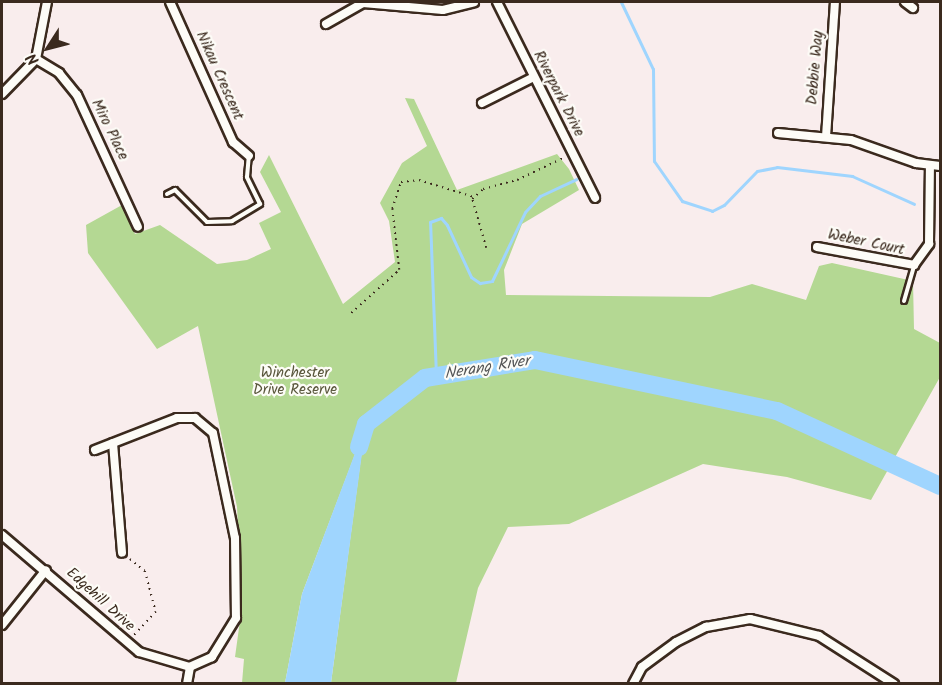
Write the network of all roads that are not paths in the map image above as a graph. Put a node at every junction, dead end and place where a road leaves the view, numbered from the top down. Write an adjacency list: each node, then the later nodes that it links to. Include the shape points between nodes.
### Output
1 (47, 2): 9 (street)
2 (170, 2): 15 (street, Nikau Crescent, via 233,142)
3 (474, 2): 8 (street, via 443,10 363,3)
4 (497, 2): 10 (street, Riverpark Drive)
5 (835, 2): 14 (street, Debbie Way)
6 (905, 2): 7 (street)
7 (913, 8)
8 (326, 24)
9 (36, 59): 11 (street); 20 (street, Miro Place, via 58,73 77,95)
10 (534, 77): 12 (street); 19 (street, Riverpark Drive)
11 (2, 94)
12 (483, 103)
13 (778, 133): 14 (street)
14 (826, 137): 17 (street, via 851,140)
15 (249, 156): 18 (lane, via 247,177 260,204 232,221 207,222 176,190)
16 (940, 166): 17 (street)
17 (930, 167): 22 (street, Weber Court, via 929,244)
18 (167, 194)
19 (595, 198)
20 (138, 227)
21 (817, 247): 22 (street, Weber Court)
22 (914, 265): 23 (lane)
23 (904, 301)
24 (113, 443): 25 (street); 27 (street); 30 (street, via 177,417 195,418 213,433 235,538 236,618 212,657)
25 (95, 450)
26 (2, 535): 28 (street, Edgehill Drive)
27 (122, 553)
28 (46, 570): 29 (street); 30 (street, Edgehill Drive, via 128,642 162,663)
29 (2, 626)
30 (190, 667): 31 (street)
31 (187, 684)
32 (633, 684): 33 (street, via 642,667 676,642 706,627 750,620 784,624 819,636)
33 (894, 684)

